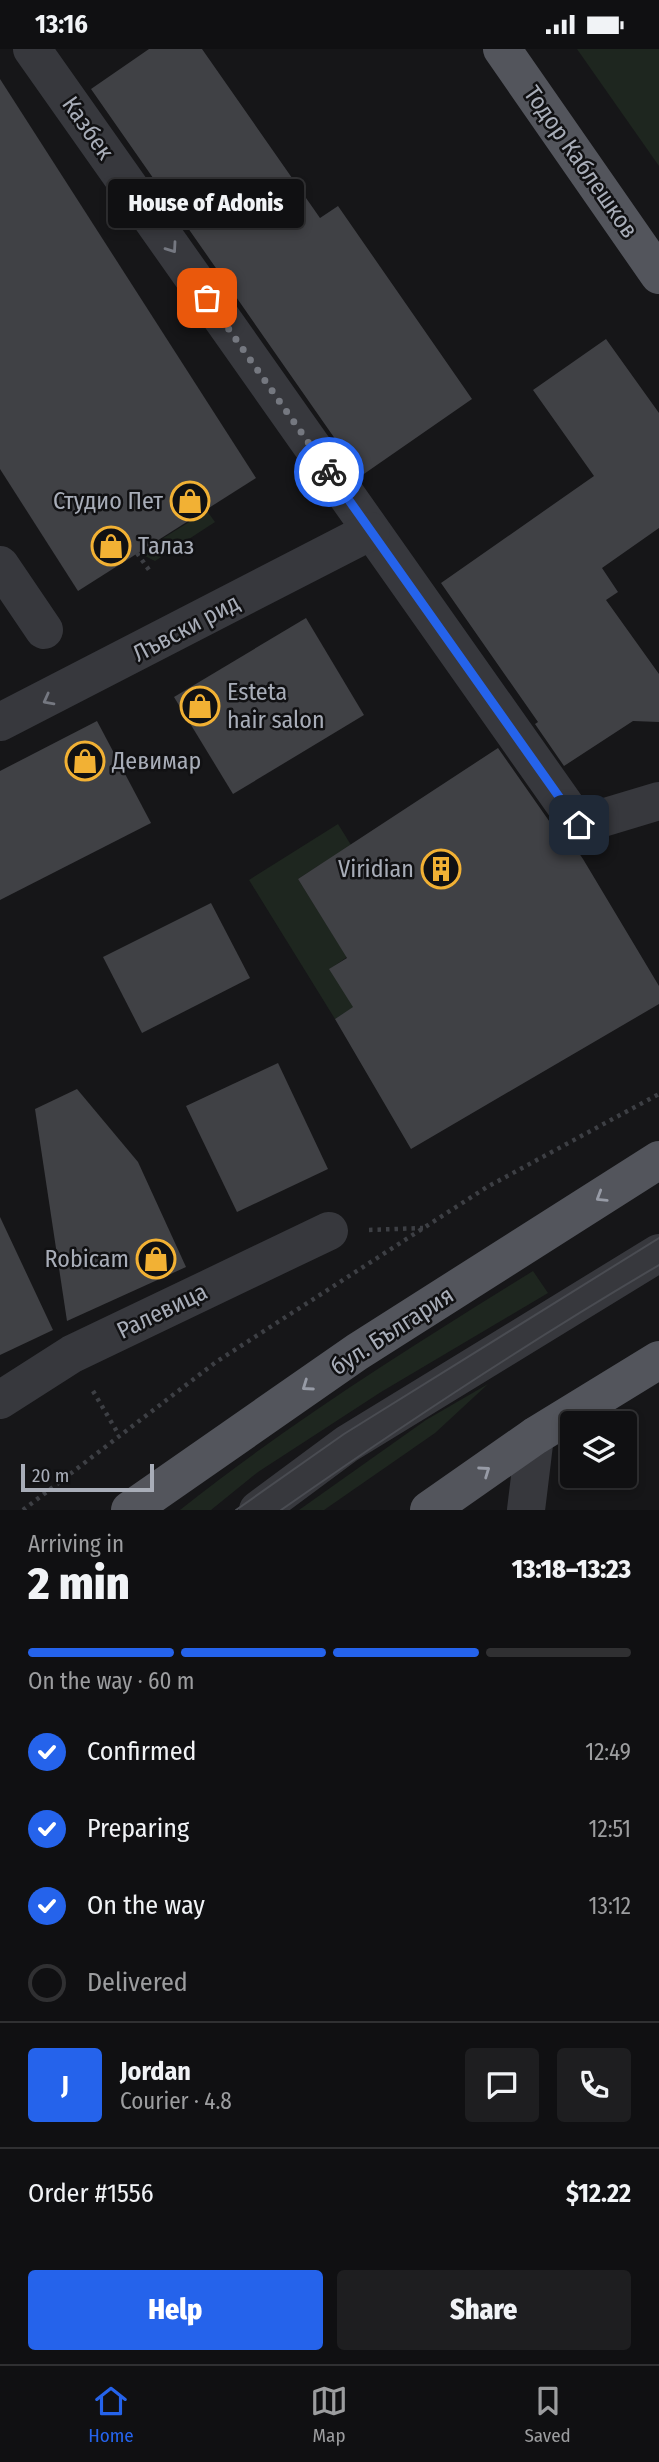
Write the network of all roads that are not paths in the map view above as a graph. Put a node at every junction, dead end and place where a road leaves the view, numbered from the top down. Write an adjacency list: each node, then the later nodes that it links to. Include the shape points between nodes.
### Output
1 (32, 49): 4 (street, Казбек, one-way to 4)
2 (502, 49): 3 (main road, Тодор Каблешков)
3 (659, 275)
4 (371, 531): 7 (street, Лъвски рид, one-way to 7); 8 (street, Казбек, via 579,825)
5 (0, 565): 6 (street)
6 (44, 630)
7 (0, 722)
8 (659, 800)
9 (659, 1160): 15 (main road, бул. България, one-way to 15, via 357,1352)
10 (329, 1231): 13 (street, Ралевица, via 72,1354)
11 (659, 1253): 16 (street, via 348,1444)
12 (659, 1360): 14 (main road)
13 (0, 1400)
14 (535, 1436): 17 (main road, one-way to 14); 18 (street)
15 (130, 1510)
16 (258, 1510)
17 (429, 1510)
18 (526, 1510)

